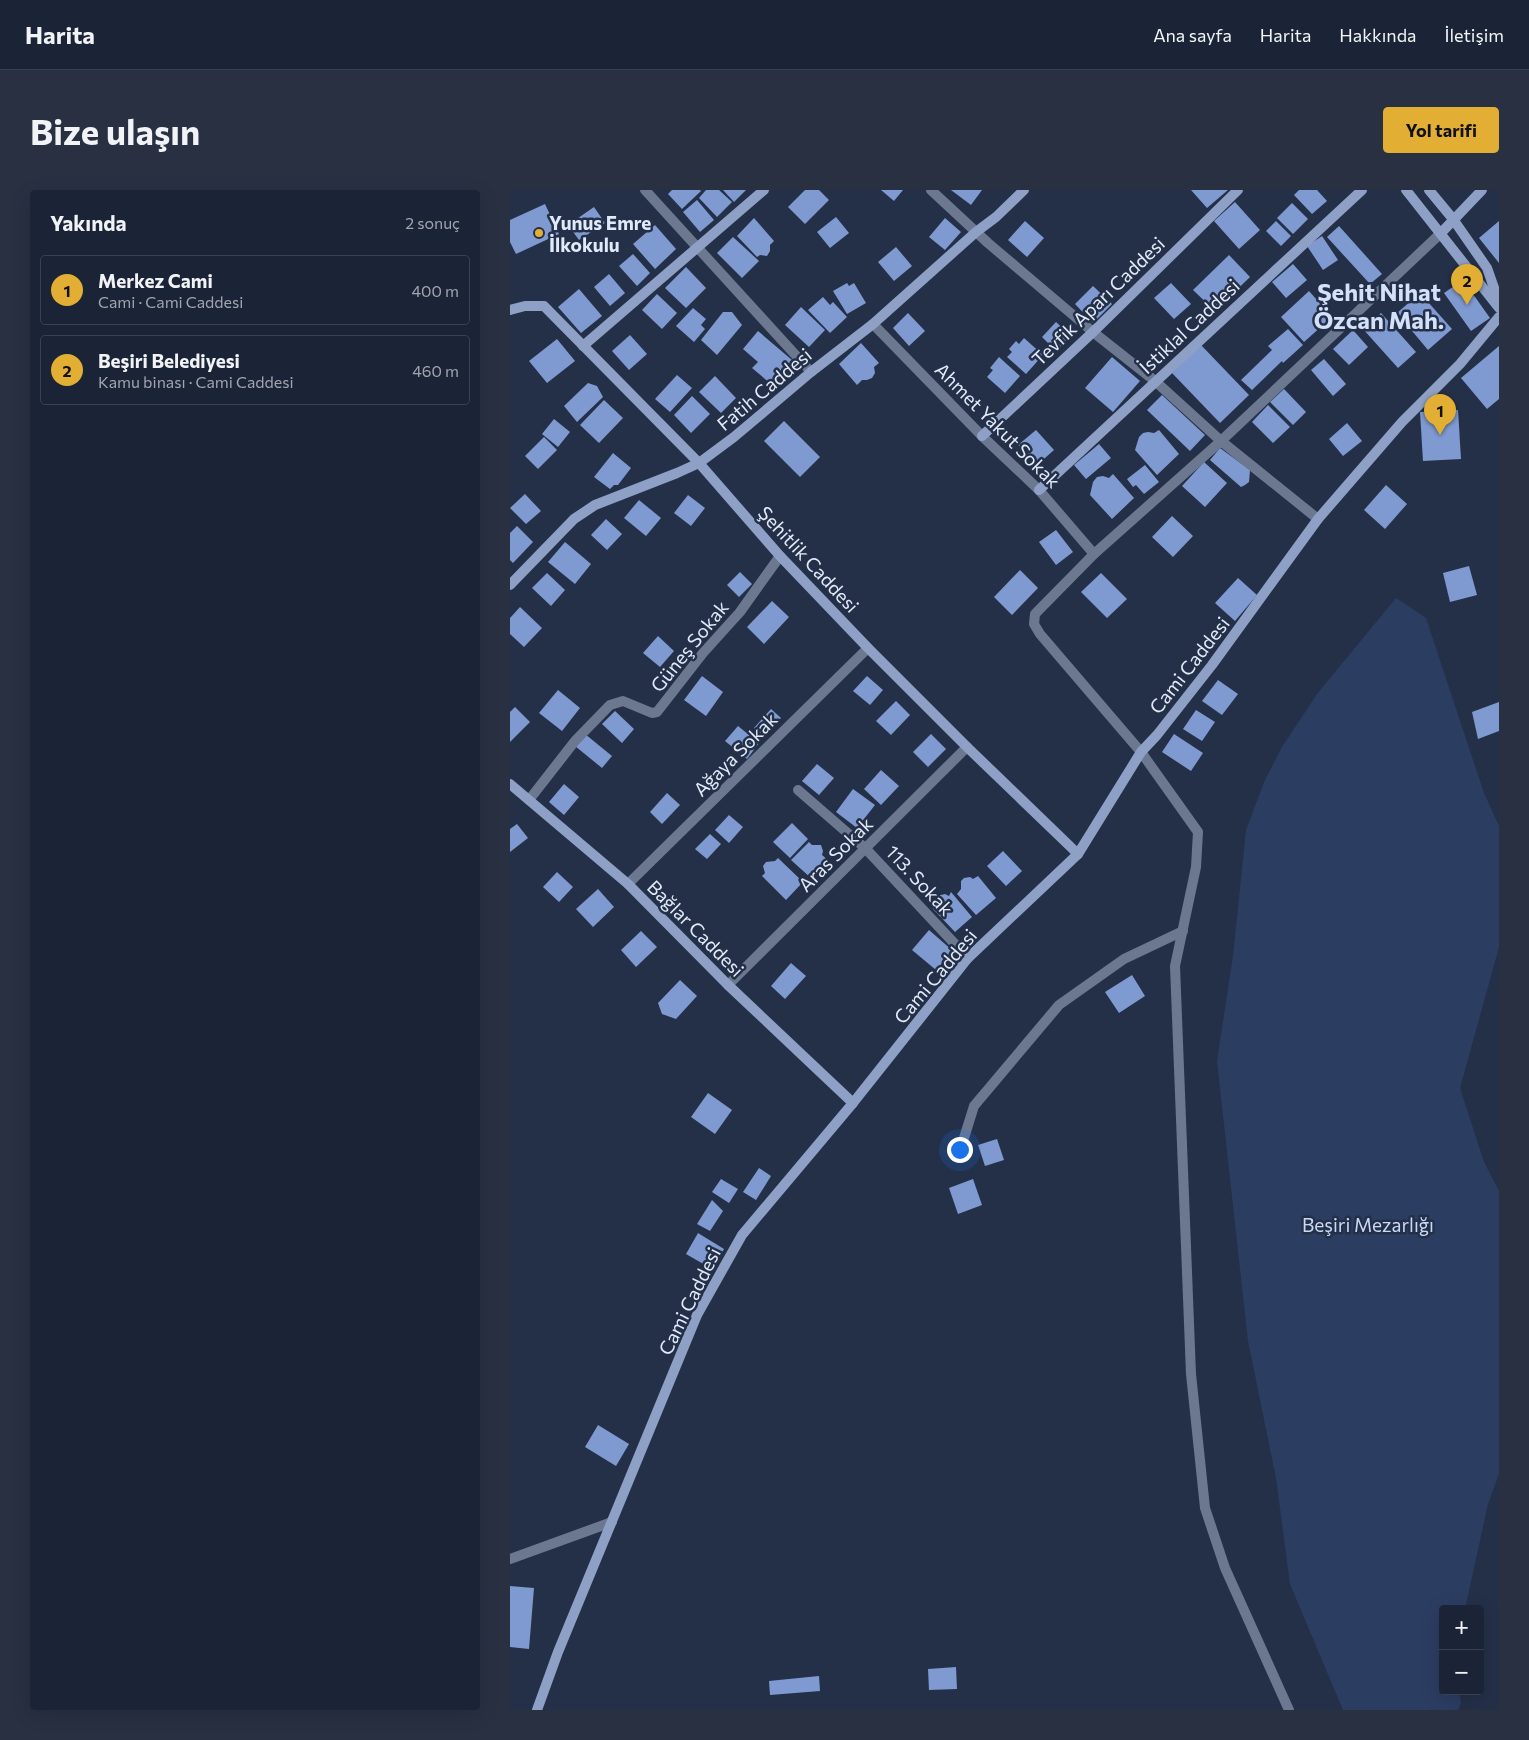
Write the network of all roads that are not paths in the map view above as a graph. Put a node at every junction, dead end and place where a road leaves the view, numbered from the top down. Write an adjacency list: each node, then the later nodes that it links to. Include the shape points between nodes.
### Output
1 (645, 190): 13 (street)
2 (764, 190): 13 (street)
3 (931, 190): 11 (street)
4 (1024, 190): 11 (street, Fatih Caddesi)
5 (1238, 190): 19 (street, Tevfik Aparı Caddesi)
6 (1362, 190): 22 (street, İstiklal Caddesi)
7 (1406, 190): 12 (street)
8 (1429, 190): 10 (street)
9 (1482, 190): 10 (street)
10 (1453, 219): 12 (street); 14 (street, via 1487,268)
11 (976, 232): 18 (street, Fatih Caddesi); 19 (street)
12 (1441, 234): 15 (street); 24 (street)
13 (697, 248): 20 (street); 21 (street)
14 (1499, 302)
15 (1499, 308)
16 (510, 310): 20 (street, Şehitlik Caddesi, via 544,306)
17 (1499, 317): 27 (street, Cami Caddesi)
18 (873, 324): 21 (street, Fatih Caddesi); 23 (street, Ahmet Yakut Sokak)
19 (1092, 332): 22 (street); 23 (street, Tevfik Aparı Caddesi)
20 (583, 346): 25 (street, Şehitlik Caddesi)
21 (810, 372): 25 (street, Fatih Caddesi)
22 (1155, 381): 24 (street); 26 (street, İstiklal Caddesi)
23 (982, 436): 26 (street, Ahmet Yakut Sokak)
24 (1222, 441): 27 (street); 28 (street)
25 (699, 463): 29 (street, Şehitlik Caddesi); 30 (street, Fatih Caddesi, via 595,505 574,519)
26 (1039, 490): 28 (street, Ahmet Yakut Sokak)
27 (1318, 519): 33 (street, Cami Caddesi, via 1212,665)
28 (1094, 554): 33 (street, via 1035,614 1034,624)
29 (780, 556): 31 (street, Şehitlik Caddesi); 36 (street, Güneş Sokak, via 740,612 657,712 623,701 610,705 575,741)
30 (510, 585)
31 (868, 648): 32 (street, Şehitlik Caddesi); 39 (street, Ağaya Sokak)
32 (966, 747): 37 (street, Aras Sokak); 38 (street, Şehitlik Caddesi)
33 (1141, 752): 38 (street, Cami Caddesi); 40 (street, via 1198,832 1196,867)
34 (510, 784): 36 (street, Bağlar Caddesi)
35 (798, 790): 37 (street, 113. Sokak)
36 (528, 800): 39 (street, Bağlar Caddesi)
37 (866, 848): 41 (street, 113. Sokak); 42 (street, Aras Sokak)
38 (1078, 854): 41 (street, Cami Caddesi)
39 (628, 884): 42 (street, Bağlar Caddesi)
40 (1183, 931): 44 (street, via 1124,958 1059,1005 974,1106); 48 (street, via 1176,966 1182,1154 1191,1374 1206,1508 1224,1568)
41 (968, 958): 43 (street, Cami Caddesi)
42 (728, 985): 43 (street, Bağlar Caddesi)
43 (853, 1103): 45 (street, Cami Caddesi, via 742,1235 697,1315)
44 (959, 1154)
45 (612, 1522): 46 (street); 47 (street, Cami Caddesi)
46 (510, 1559)
47 (537, 1710)
48 (1290, 1710)

